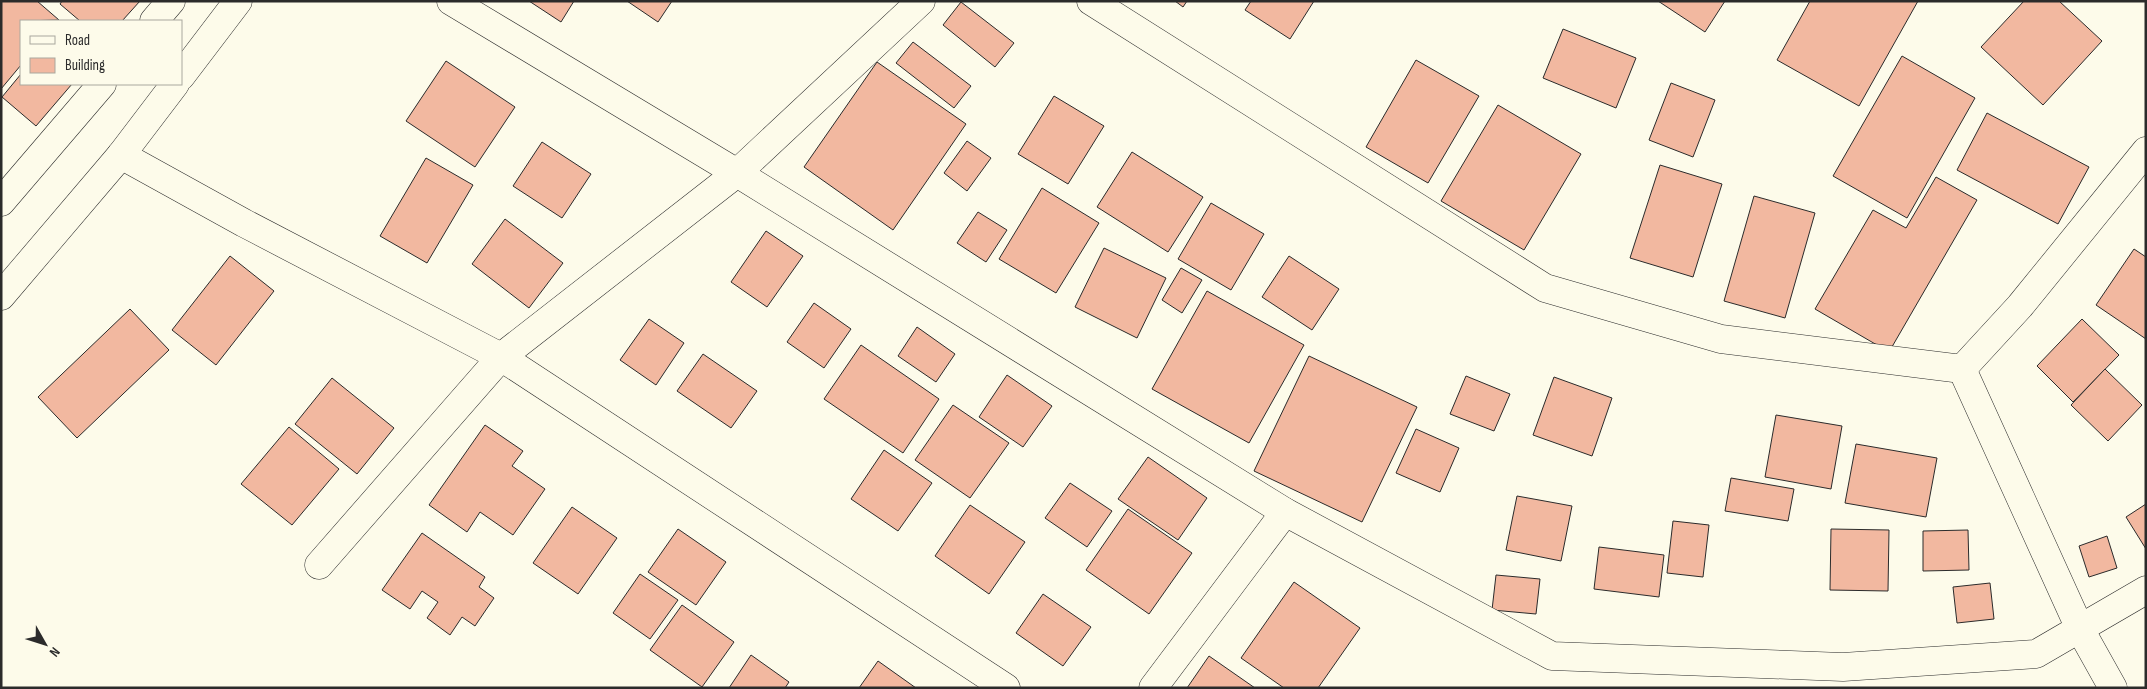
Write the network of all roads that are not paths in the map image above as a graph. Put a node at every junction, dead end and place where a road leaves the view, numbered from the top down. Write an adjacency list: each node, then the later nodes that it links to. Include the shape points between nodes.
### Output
1 (171, 1): 6 (main road)
2 (238, 1): 7 (main road)
3 (451, 1): 12 (main road)
4 (921, 1): 12 (main road)
5 (1091, 1): 16 (main road, via 1545,288 1721,339)
6 (155, 20)
7 (182, 75)
8 (101, 85): 13 (main road)
9 (174, 85): 11 (main road)
10 (2146, 151): 16 (main road, via 2020,306)
11 (121, 155): 14 (main road); 15 (main road)
12 (737, 172): 15 (main road); 17 (main road)
13 (1, 202)
14 (1, 296)
15 (501, 357): 18 (main road); 21 (main road)
16 (1962, 369): 20 (main road)
17 (1285, 512): 20 (main road, via 1552,656 1843,667 2036,654); 22 (main road)
18 (319, 565)
19 (2146, 590): 20 (main road)
20 (2080, 629): 23 (main road)
21 (1006, 688)
22 (1153, 688)
23 (2113, 688)

